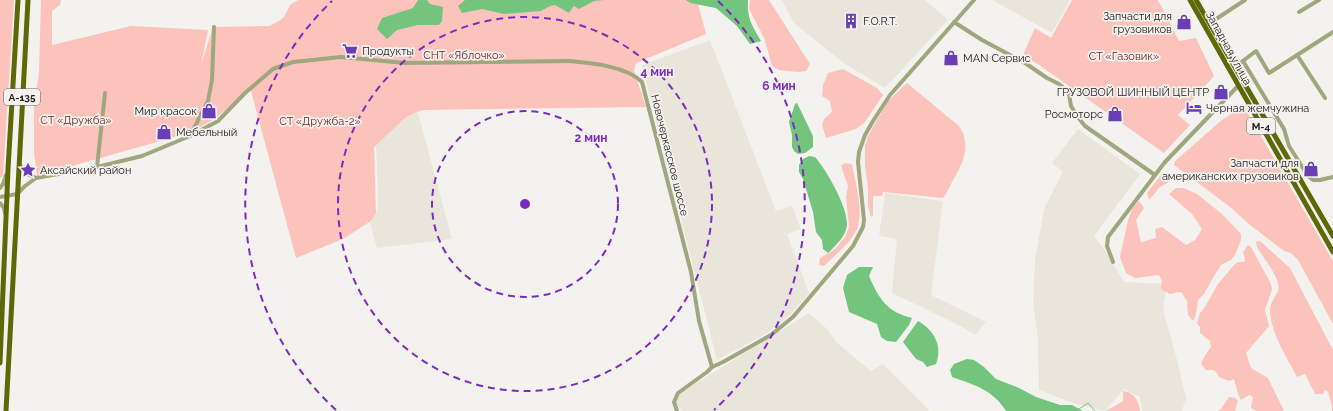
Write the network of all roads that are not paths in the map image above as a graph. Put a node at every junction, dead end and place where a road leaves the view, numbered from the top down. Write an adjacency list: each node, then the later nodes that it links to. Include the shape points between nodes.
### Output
1 (18, 0): 22 (main road, А-135)
2 (28, 0): 20 (main road, А-135)
3 (974, 0): 9 (street)
4 (1190, 0): 16 (main road, Западная улица / М-4)
5 (1196, 0): 10 (main road, Западная улица / М-4)
6 (1245, 0): 10 (street)
7 (1319, 0): 8 (street)
8 (1300, 12)
9 (954, 22): 23 (street, via 1059,84 1069,94 1071,106 1085,126); 37 (street, via 890,95 865,135 858,162 863,227 853,246 793,317 770,335)
10 (1210, 23): 15 (main road, Западная улица / М-4)
11 (214, 27): 19 (street, via 212,80 208,101)
12 (1333, 32): 13 (street)
13 (1297, 55): 14 (street, via 1269,73 1256,51); 18 (street)
14 (1243, 61): 15 (street); 24 (street, Западная улица, via 1284,129 1289,146 1302,169 1313,180)
15 (1235, 66): 33 (main road, Западная улица / М-4)
16 (1238, 86): 23 (street); 34 (main road, Западная улица / М-4)
17 (105, 93): 21 (street)
18 (1326, 98)
19 (190, 136): 21 (street, Новочеркасское шоссе, via 142,156); 37 (street, Новочеркасское шоссе, via 218,121 273,69 306,60 341,57 405,63 589,62 626,72 642,82 649,105)
20 (19, 163): 25 (street, via 27,174); 27 (main road, А-135)
21 (97, 167): 25 (street, Новочеркасское шоссе)
22 (8, 169): 26 (street, via 4,184); 28 (main road, А-135)
23 (1155, 175): 35 (street, via 1108,237 1107,246)
24 (1333, 177)
25 (36, 178): 27 (street)
26 (0, 188)
27 (18, 194): 28 (street); 32 (main road, А-135)
28 (7, 196): 29 (street); 31 (main road, А-135); 32 (main road, via 14,199 12,228)
29 (0, 197)
30 (0, 203): 31 (street)
31 (6, 218): 36 (main road, А-135)
32 (15, 234): 38 (main road, А-135)
33 (1333, 236)
34 (1333, 252)
35 (1113, 262)
36 (0, 362)
37 (712, 367): 39 (street, via 678,393 674,402)
38 (6, 411)
39 (677, 411)

